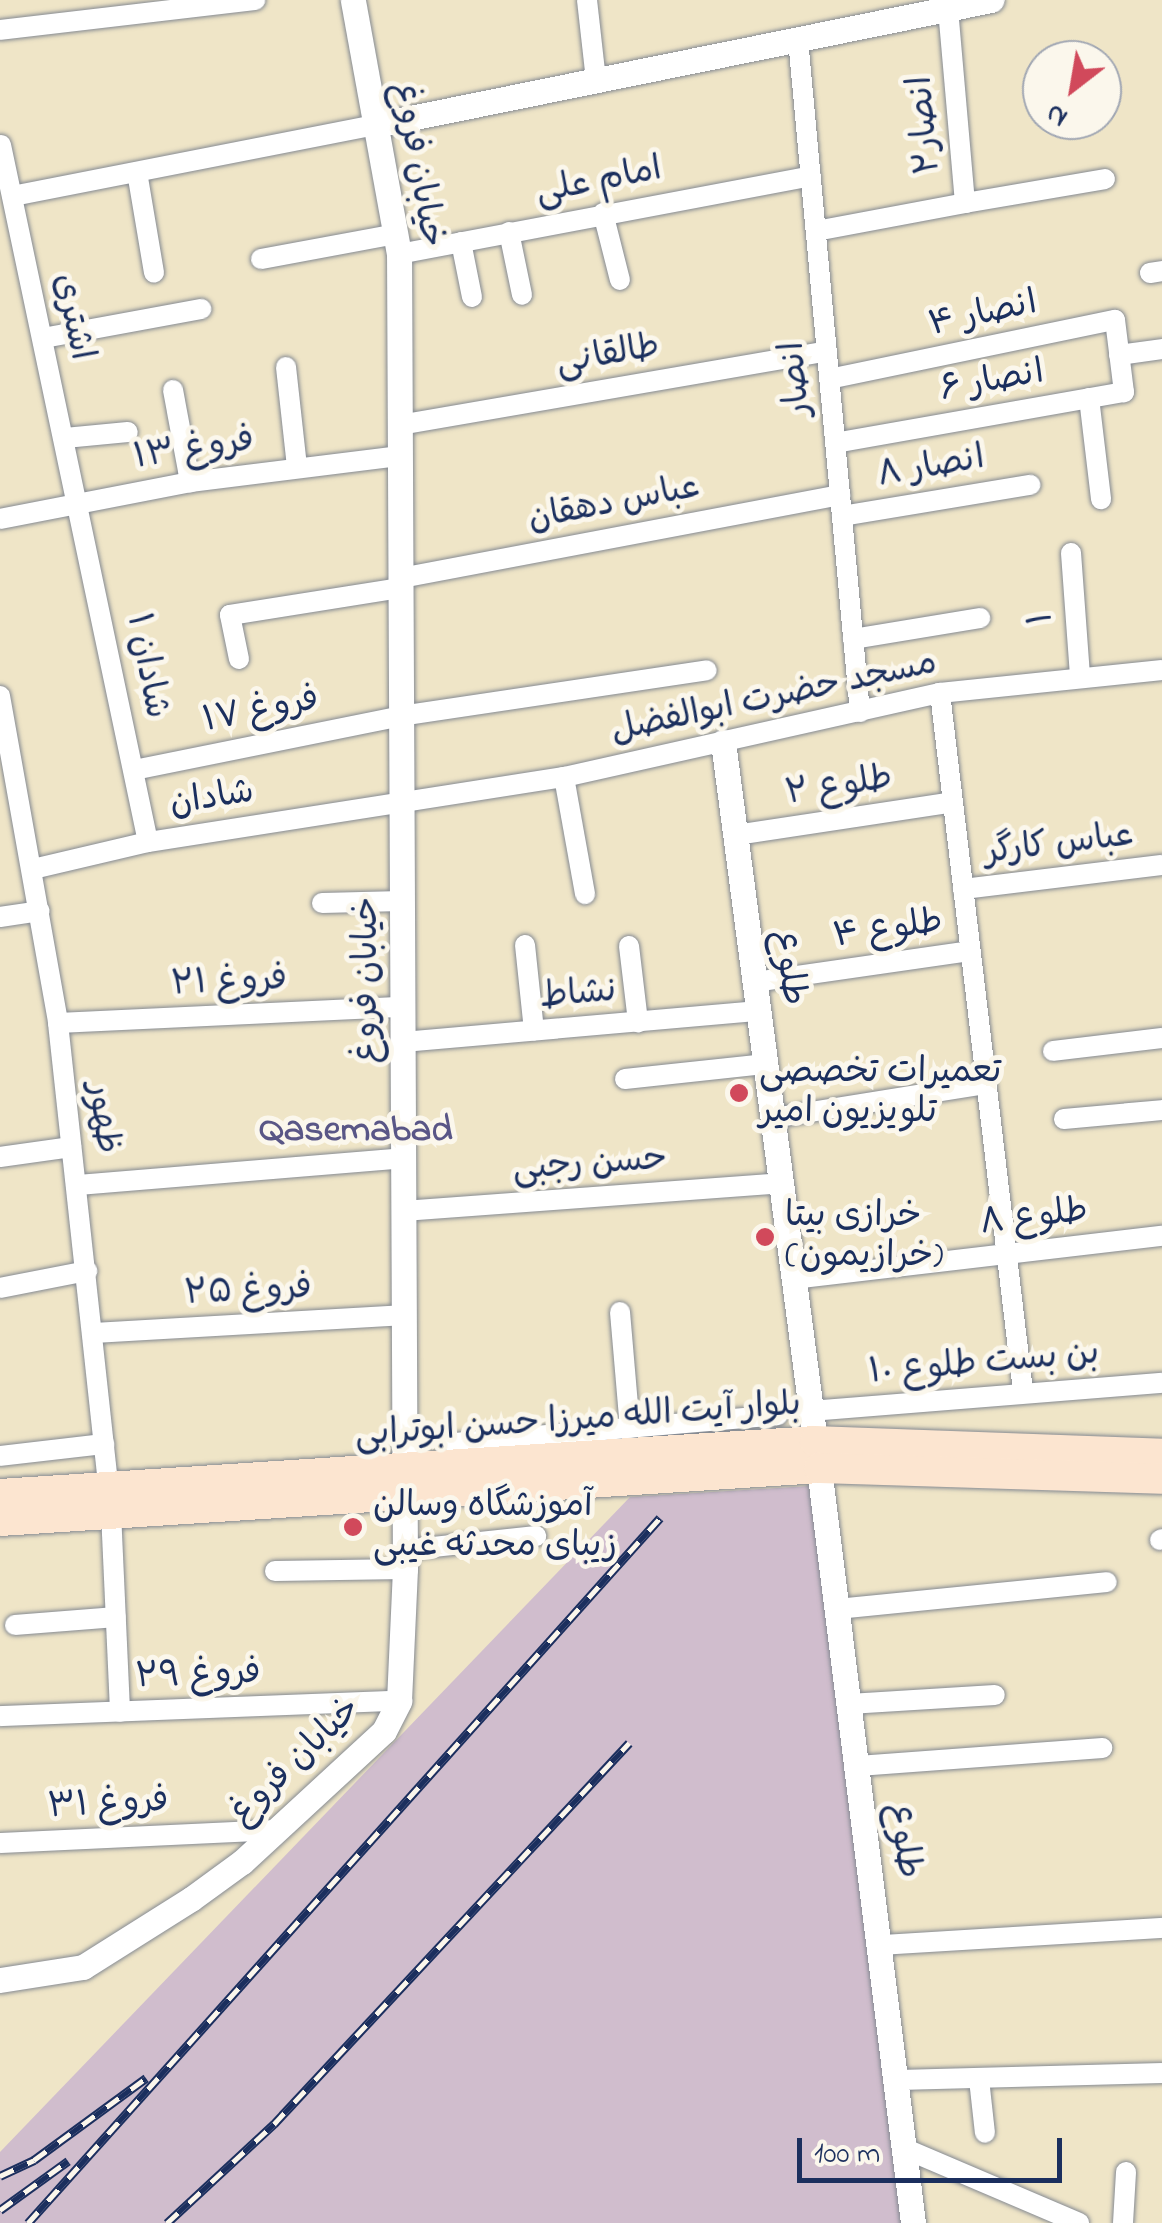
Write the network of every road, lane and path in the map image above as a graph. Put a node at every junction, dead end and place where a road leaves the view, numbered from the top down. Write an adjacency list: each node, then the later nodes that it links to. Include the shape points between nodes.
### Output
1 (255, 0): 6 (street)
2 (353, 0): 9 (street, خیابان فروغ)
3 (587, 0): 8 (street)
4 (991, 0): 5 (street)
5 (948, 9): 7 (street); 15 (street, انصار۲)
6 (3, 29)
7 (798, 39): 8 (street); 12 (street, انصار)
8 (596, 80): 9 (street)
9 (376, 125): 11 (street); 20 (street, خیابان فروغ)
10 (1, 145): 14 (street, اشتری)
11 (138, 172): 14 (street); 22 (street)
12 (810, 176): 16 (street, امام علی); 17 (street, انصار)
13 (1104, 179): 15 (street)
14 (13, 196): 27 (street, اشتری)
15 (965, 203): 17 (street, انصار۲)
16 (603, 213): 18 (street, امام علی); 23 (street)
17 (816, 231): 29 (street, انصار)
18 (509, 232): 19 (street, امام علی); 24 (street)
19 (460, 242): 20 (street, امام علی); 25 (street)
20 (398, 244): 21 (street, امام علی); 35 (street, خیابان فروغ)
21 (261, 259)
22 (154, 273)
23 (620, 280)
24 (522, 295)
25 (472, 297)
26 (201, 310): 27 (street)
27 (43, 338): 37 (street, اشتری)
28 (1162, 349): 30 (street)
29 (827, 352): 32 (street, انصار); 35 (street, طالقانی)
30 (1119, 354): 32 (street, انصار ۴, via 1115,320); 34 (street, انصار ۶, via 1124,392)
31 (286, 367): 40 (street)
32 (829, 379): 38 (street, انصار)
33 (173, 390): 41 (street)
34 (1090, 398): 38 (street, انصار ۶); 43 (street)
35 (400, 425): 39 (street, خیابان فروغ)
36 (128, 432): 37 (street)
37 (64, 438): 44 (street, اشتری)
38 (835, 443): 45 (street, انصار)
39 (400, 456): 40 (street, فروغ ۱۳); 48 (street, خیابان فروغ)
40 (297, 467): 41 (street, فروغ ۱۳)
41 (190, 482): 44 (street, فروغ ۱۳)
42 (1030, 484): 45 (street, انصار ۸)
43 (1101, 500)
44 (80, 502): 46 (street, فروغ ۱۳); 61 (street, شادان ۱)
45 (841, 505): 48 (street, عباس دهقان); 50 (street, انصار)
46 (0, 519)
47 (1071, 553): 54 (street, ۱)
48 (401, 583): 51 (street, عباس دهقان, via 230,615); 58 (street, خیابان فروغ)
49 (980, 618): 50 (street)
50 (853, 639): 57 (street, انصار)
51 (240, 659)
52 (707, 670): 58 (street, فروغ ۱۷)
53 (1162, 670): 54 (street, مسجد حضرت ابوالفضل)
54 (1080, 677): 55 (street, مسجد حضرت ابوالفضل)
55 (940, 693): 57 (street, مسجد حضرت ابوالفضل); 64 (street)
56 (0, 696): 60 (street, ظهور)
57 (860, 712): 59 (street, مسجد حضرت ابوالفضل)
58 (401, 716): 61 (street, فروغ ۱۷); 63 (street, خیابان فروغ)
59 (724, 742): 62 (street, مسجد حضرت ابوالفضل); 65 (street, طلوع)
60 (7, 763): 68 (street, ظهور)
61 (134, 770): 66 (street, شادان ۱)
62 (564, 776): 63 (street, مسجد حضرت ابوالفضل); 70 (street)
63 (402, 801): 66 (street, شادان); 71 (street, خیابان فروغ)
64 (952, 802): 65 (street, طلوع ۲); 69 (street)
65 (736, 836): 78 (street, طلوع)
66 (148, 842): 68 (street, شادان)
67 (1162, 865): 69 (street, عباس کارگر)
68 (33, 869): 73 (street, ظهور)
69 (963, 889): 77 (street)
70 (585, 894)
71 (402, 901): 72 (street); 79 (street, خیابان فروغ)
72 (322, 903)
73 (40, 911): 74 (street); 82 (street, ظهور)
74 (0, 917)
75 (524, 945): 83 (street)
76 (629, 946): 81 (street)
77 (970, 952): 78 (street, طلوع ۴); 89 (street)
78 (755, 982): 80 (street, طلوع)
79 (403, 1008): 82 (street, فروغ ۲۱); 85 (street, خیابان فروغ)
80 (759, 1011): 81 (street, نشاط); 87 (street, طلوع)
81 (638, 1022): 83 (street, نشاط)
82 (58, 1023): 93 (street, ظهور)
83 (534, 1031): 85 (street, نشاط)
84 (1162, 1038): 86 (street)
85 (403, 1042): 95 (street, خیابان فروغ)
86 (1053, 1050)
87 (766, 1064): 88 (street); 91 (street, طلوع)
88 (625, 1079)
89 (986, 1084): 91 (street); 100 (street)
90 (1162, 1110): 92 (street)
91 (773, 1118): 96 (street, طلوع)
92 (1064, 1119)
93 (72, 1147): 94 (street); 97 (street, ظهور)
94 (0, 1157)
95 (403, 1158): 97 (street); 98 (street, خیابان فروغ)
96 (781, 1183): 98 (street, حسن رجبی); 102 (street, طلوع)
97 (78, 1186): 101 (street, ظهور)
98 (404, 1211): 105 (street, خیابان فروغ)
99 (1162, 1236): 100 (street, طلوع ۸)
100 (1006, 1254): 102 (street, طلوع ۸); 108 (street)
101 (87, 1271): 103 (street); 106 (street, ظهور)
102 (794, 1279): 112 (street, طلوع)
103 (0, 1288)
104 (620, 1312): 110 (street)
105 (404, 1315): 106 (street, فروغ ۲۵); 119 (street, خیابان فروغ)
106 (95, 1333): 114 (street, ظهور)
107 (1162, 1382): 108 (street, بن بست طلوع ۱۰)
108 (1023, 1391): 112 (street, بن بست طلوع ۱۰)
109 (778, 1415): 111 (street)
110 (630, 1428): 111 (street); 115 (street)
111 (725, 1434): 112 (main road, بلوار آیت الله میرزا حسن ابوترابی); 115 (main road, بلوار آیت الله میرزا حسن ابوترابی)
112 (815, 1440): 116 (main road, بلوار آیت الله میرزا حسن ابوترابی); 118 (main road, بلوار آیت الله میرزا حسن ابوترابی); 119 (main road, بلوار آیت الله میرزا حسن ابوترابی); 127 (street, طلوع)
113 (453, 1443): 115 (street)
114 (104, 1444): 117 (street); 121 (street, ظهور)
115 (510, 1451): 119 (main road, بلوار آیت الله میرزا حسن ابوترابی)
116 (1162, 1454)
117 (0, 1456)
118 (1162, 1480)
119 (405, 1482): 121 (main road, بلوار آیت الله میرزا حسن ابوترابی); 124 (street, خیابان فروغ)
120 (0, 1494): 121 (main road, بلوار آیت الله میرزا حسن ابوترابی)
121 (110, 1501): 122 (main road, بلوار آیت الله میرزا حسن ابوترابی); 128 (street, ظهور)
122 (0, 1520)
123 (536, 1536): 124 (street)
124 (405, 1559): 125 (street); 131 (street, خیابان فروغ)
125 (275, 1571)
126 (1107, 1582): 127 (street)
127 (837, 1610): 132 (street, طلوع)
128 (116, 1617): 129 (street); 133 (street, ظهور)
129 (15, 1624)
130 (995, 1695): 132 (street)
131 (400, 1701): 133 (street, فروغ ۲۹); 137 (street, خیابان فروغ, via 384,1731)
132 (849, 1704): 136 (street, طلوع)
133 (120, 1712): 134 (street, فروغ ۲۹)
134 (2, 1719)
135 (1102, 1748): 136 (street)
136 (858, 1766): 140 (street, طلوع)
137 (278, 1830): 138 (street, فروغ ۳۱); 141 (street, خیابان فروغ, via 191,1899 83,1967)
138 (0, 1842)
139 (1162, 1928): 140 (street)
140 (881, 1945): 144 (street, طلوع)
141 (0, 1980)
142 (1162, 2073): 143 (street)
143 (979, 2079): 144 (street); 145 (street)
144 (899, 2080): 146 (street, طلوع)
145 (985, 2133)
146 (908, 2150): 148 (street, طلوع); 149 (street)
147 (1126, 2172): 150 (street)
148 (914, 2223)
149 (1079, 2223)
150 (1124, 2223)

